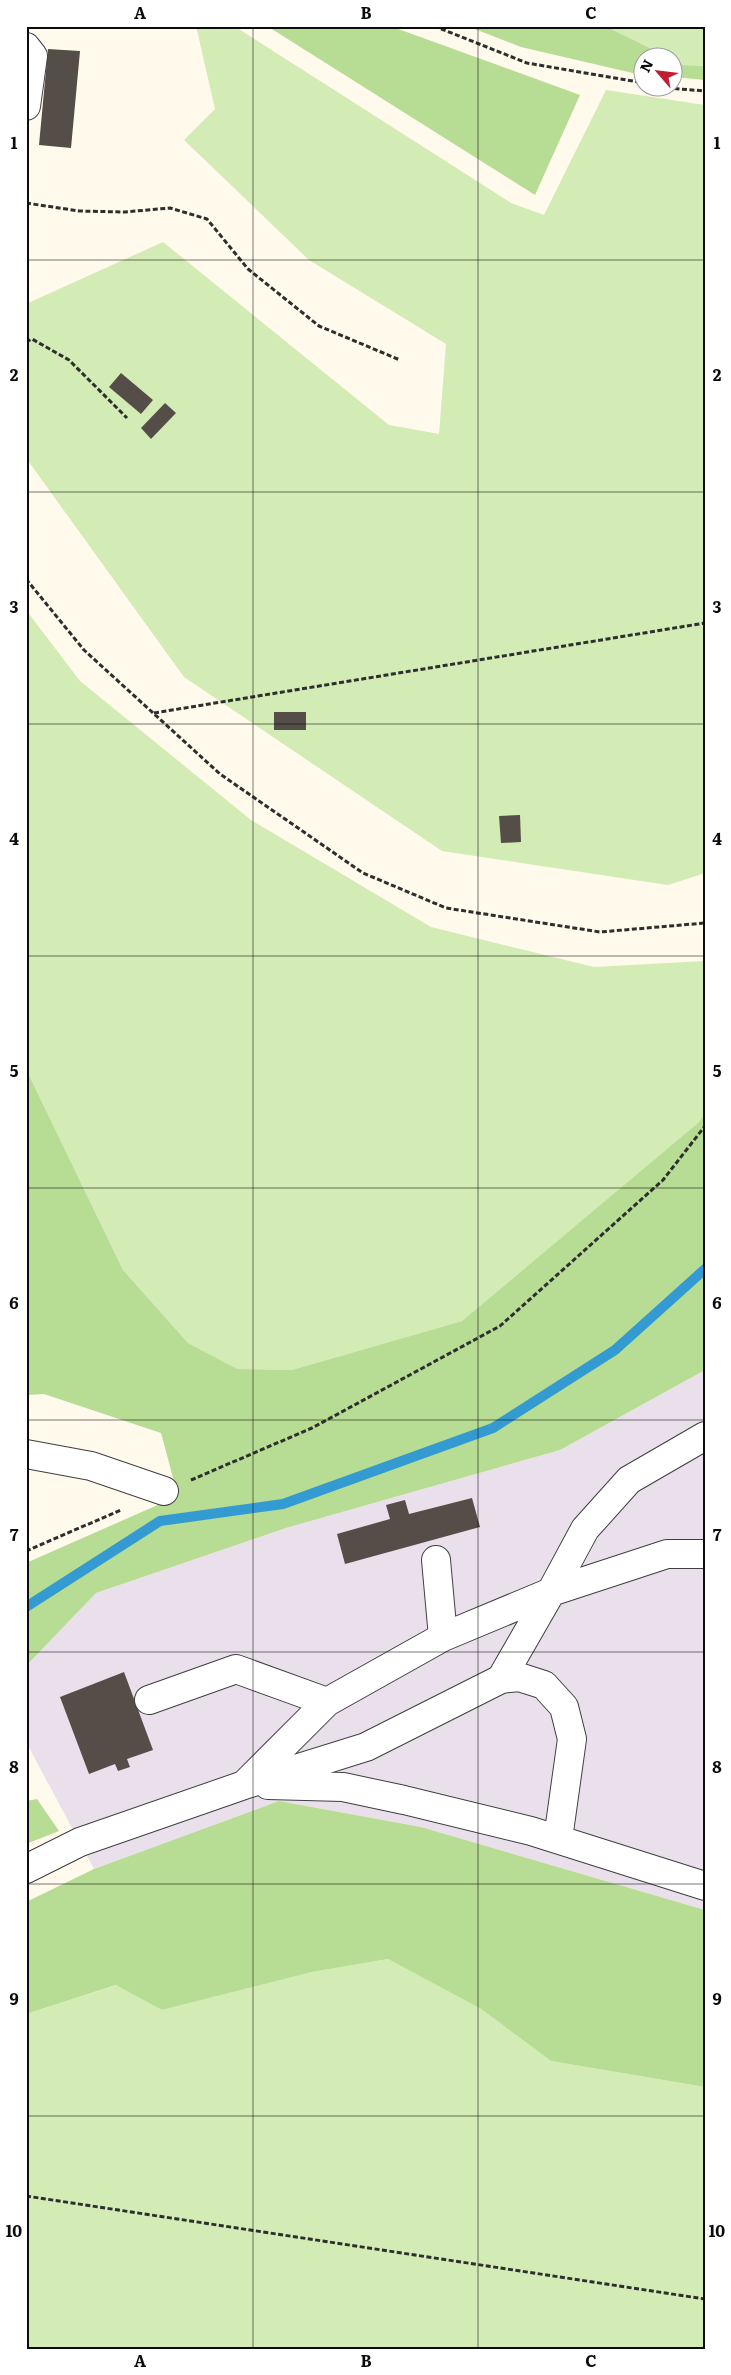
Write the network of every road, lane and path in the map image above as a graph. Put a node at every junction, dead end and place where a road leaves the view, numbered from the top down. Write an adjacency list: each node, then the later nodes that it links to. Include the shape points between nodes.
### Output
1 (434, 26): 3 (path, via 527,63)
2 (26, 47): 6 (lane, via 33,56)
3 (634, 81)
4 (684, 90): 5 (path)
5 (705, 92)
6 (26, 106)
7 (26, 203): 9 (path, via 79,211 125,212 170,208 207,219 248,269 319,326)
8 (26, 342): 10 (path, via 32,339 69,360)
9 (400, 360)
10 (126, 418)
11 (26, 579): 13 (path, via 84,650)
12 (705, 623): 13 (path)
13 (154, 713): 14 (path, via 220,774 363,873 446,908 600,932)
14 (705, 923)
15 (705, 1126): 18 (path, via 663,1180 500,1326 312,1428)
16 (705, 1436): 22 (lane, via 629,1480 585,1528)
17 (26, 1454): 18 (lane, via 91,1466)
18 (164, 1492): 19 (path)
19 (26, 1551)
20 (705, 1554): 22 (lane, via 667,1554)
21 (436, 1560): 23 (lane)
22 (551, 1592): 23 (lane); 24 (lane)
23 (443, 1637): 26 (lane)
24 (501, 1679): 27 (lane, via 366,1747); 28 (lane, via 519,1677 544,1685 564,1708 572,1740)
25 (149, 1700): 26 (lane, via 236,1670)
26 (327, 1702): 27 (lane)
27 (244, 1785): 28 (lane, via 343,1787); 29 (lane, via 80,1842)
28 (558, 1839): 30 (lane)
29 (26, 1869)
30 (705, 1886)
31 (26, 2196): 32 (path)
32 (705, 2299)

